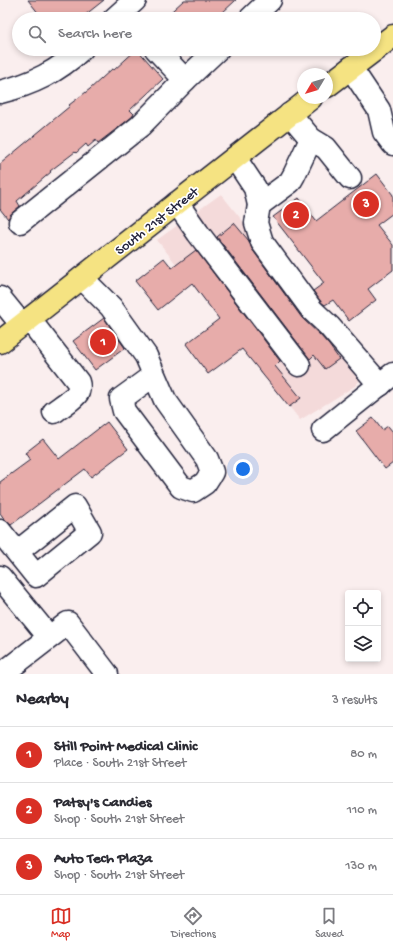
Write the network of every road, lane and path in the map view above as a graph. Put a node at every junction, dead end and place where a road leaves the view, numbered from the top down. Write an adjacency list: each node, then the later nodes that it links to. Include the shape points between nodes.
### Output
1 (270, 0): 2 (street)
2 (257, 12)
3 (393, 36): 4 (main road)
4 (381, 45)
5 (74, 56): 12 (street, via 37,80)
6 (163, 56): 10 (street)
7 (211, 56): 10 (street)
8 (367, 56): 9 (main road)
9 (351, 68): 11 (main road); 16 (street, via 380,110 384,132)
10 (185, 80): 21 (street, via 140,126)
11 (333, 82)
12 (0, 92)
13 (303, 104): 14 (main road, South 21st Street)
14 (290, 114): 15 (street); 17 (main road, South 21st Street)
15 (311, 139): 18 (street, via 326,148); 20 (street, via 290,182)
16 (393, 144)
17 (235, 158): 19 (main road, South 21st Street); 20 (street, via 255,188)
18 (350, 178)
19 (177, 203): 22 (main road, South 21st Street); 26 (street)
20 (259, 205): 28 (street, via 256,222 262,242 312,310)
21 (20, 222)
22 (82, 278): 24 (main road, South 21st Street); 27 (street, via 111,307 146,356)
23 (0, 298): 24 (street)
24 (26, 322): 25 (main road, South 21st Street); 29 (street, via 78,382 76,395)
25 (0, 342)
26 (299, 365)
27 (154, 375): 27 (street, via 165,400 207,459 212,472 205,483 193,491 181,487 124,411 121,399)
28 (386, 379): 30 (street)
29 (54, 412)
30 (323, 430)
31 (0, 531): 32 (street)
32 (17, 552)
33 (0, 577): 34 (street)
34 (49, 638): 35 (street); 36 (street, via 68,623)
35 (2, 674)
36 (107, 674)

